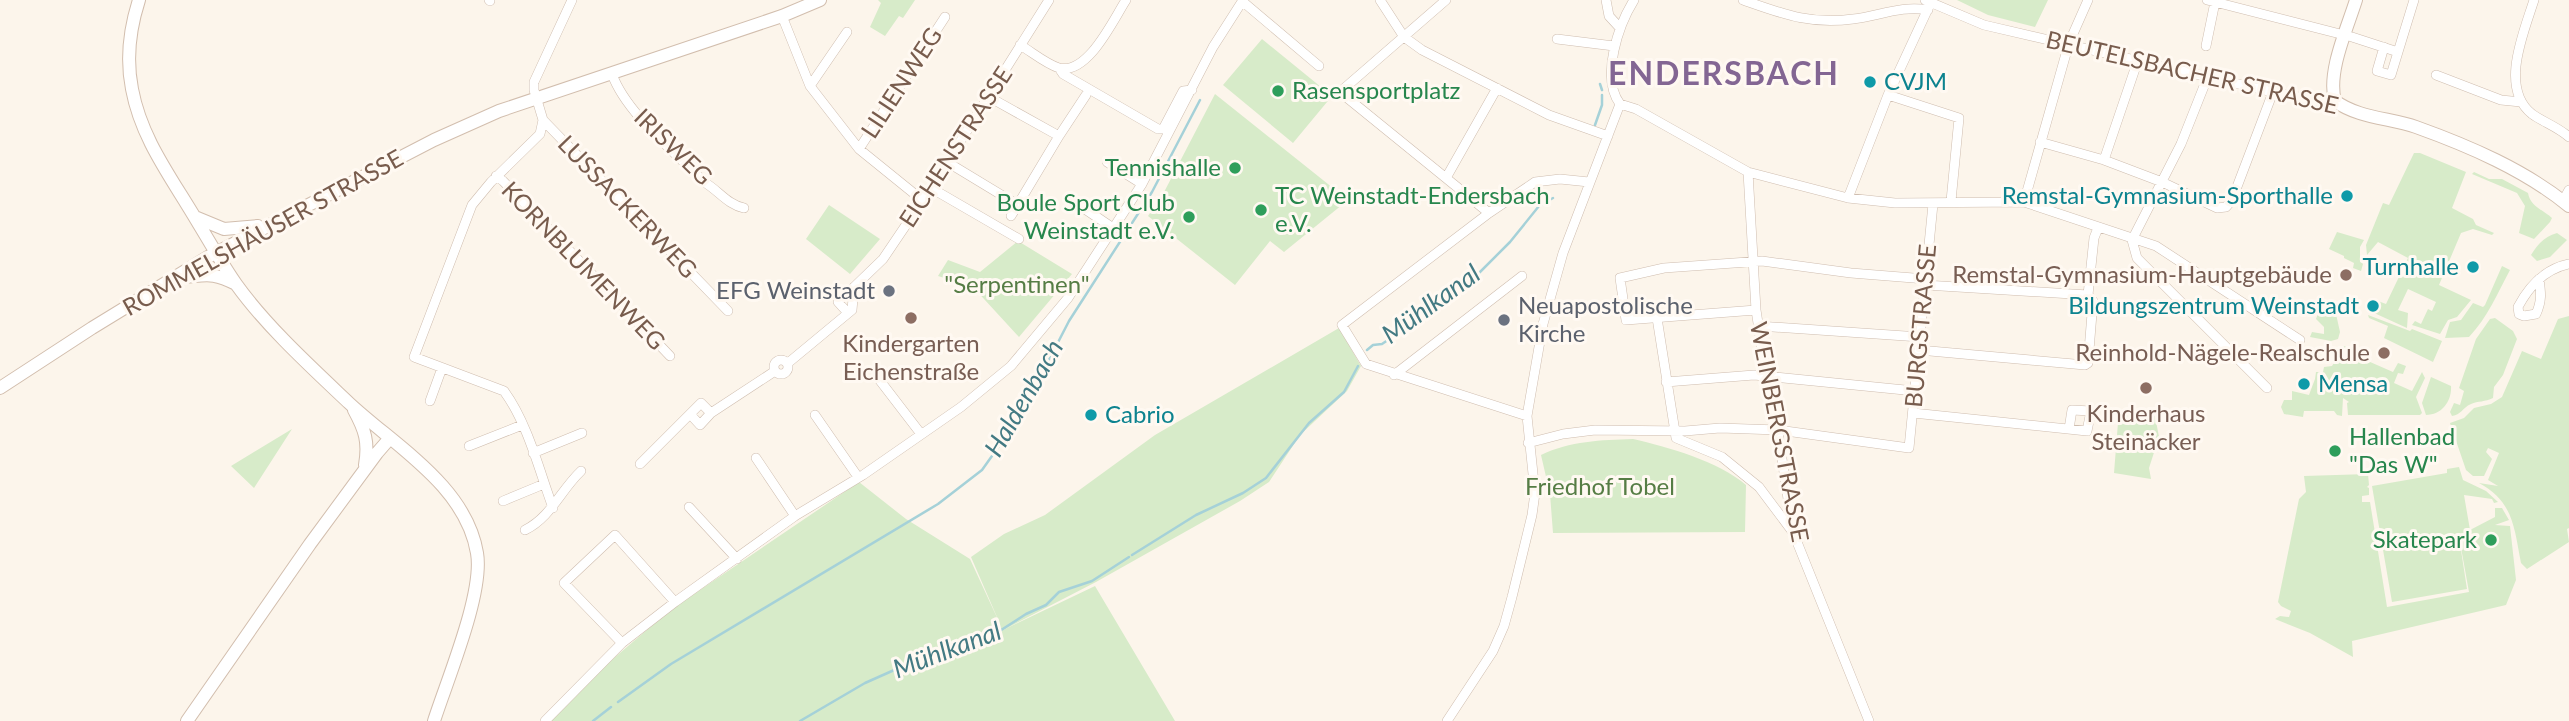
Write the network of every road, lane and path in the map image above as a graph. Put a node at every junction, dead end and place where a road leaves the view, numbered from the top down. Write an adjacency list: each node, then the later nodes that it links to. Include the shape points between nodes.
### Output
1 (139, 0): 75 (main road, via 130,38 131,88 150,144)
2 (572, 0): 44 (street, via 534,82)
3 (820, 0): 18 (main road, ROMMELSHÄUSER STRASSE)
4 (1049, 0): 26 (street, EICHENSTRASSE)
5 (1126, 0): 33 (street, via 1090,56 1078,65)
6 (1380, 0): 23 (street)
7 (1446, 0): 23 (street)
8 (1606, 0): 20 (street, via 1609,16)
9 (1634, 0): 20 (street)
10 (1743, 0): 17 (street, via 1808,21 1853,19)
11 (2088, 0): 25 (street)
12 (2356, 0): 22 (main road)
13 (2414, 0): 30 (street)
14 (2534, 0): 45 (street, via 2515,76)
15 (1242, 1): 32 (street); 39 (street)
16 (2215, 1): 22 (street); 28 (street)
17 (1929, 3): 25 (street, BEUTELSBACHER STRASSE, via 1984,25); 42 (street)
18 (782, 16): 34 (main road, ROMMELSHÄUSER STRASSE); 37 (street)
19 (945, 17): 53 (street, LILIENWEG)
20 (1620, 27): 27 (street)
21 (847, 32): 37 (street)
22 (2345, 35): 29 (street); 47 (main road, via 2332,88)
23 (1404, 37): 38 (street); 59 (street, via 1340,92)
24 (1557, 39): 27 (street)
25 (2069, 43): 31 (street, BEUTELSBACHER STRASSE); 52 (street)
26 (1020, 45): 33 (street); 43 (street, EICHENSTRASSE)
27 (1614, 46): 46 (street, via 1614,91)
28 (2206, 46)
29 (2384, 47): 30 (street); 30 (street, via 2377,71 2391,75)
30 (2398, 52)
31 (2138, 60): 36 (street, BEUTELSBACHER STRASSE); 54 (street)
32 (1319, 66)
33 (1059, 68): 39 (street, via 1158,129 1163,129 1183,91)
34 (612, 74): 44 (main road, ROMMELSHÄUSER STRASSE); 72 (street, IRISWEG, via 629,105 704,183)
35 (2436, 75): 45 (street, via 2501,100)
36 (2208, 76): 40 (street, BEUTELSBACHER STRASSE); 61 (street)
37 (810, 86): 53 (street)
38 (1497, 88): 50 (street); 59 (street)
39 (1192, 90): 62 (street)
40 (2273, 92): 47 (street, BEUTELSBACHER STRASSE); 61 (street, via 2226,207 2217,208)
41 (1086, 95): 49 (street)
42 (1888, 95): 64 (street); 67 (street, via 1959,118)
43 (989, 97): 49 (street); 55 (street, EICHENSTRASSE)
44 (536, 98): 48 (street, LUSSACKERWEG); 76 (main road, ROMMELSHÄUSER STRASSE, via 434,140)
45 (2521, 102): 51 (street, via 2530,113)
46 (1620, 103): 50 (street); 57 (street)
47 (2339, 104): 65 (main road, BEUTELSBACHER STRASSE, via 2461,145)
48 (543, 120): 58 (street, via 540,134); 92 (street, LUSSACKERWEG)
49 (1059, 136): 71 (street)
50 (1608, 136): 60 (street)
51 (2569, 136)
52 (2040, 142): 54 (street); 68 (street)
53 (859, 149): 66 (street)
54 (2104, 160): 61 (street)
55 (947, 162): 63 (street, EICHENSTRASSE); 71 (street)
56 (1107, 162): 62 (street)
57 (1748, 172): 64 (street); 82 (street, WEINBERGSTRASSE)
58 (496, 176): 99 (street, KORNBLUMENWEG); 100 (street, via 467,215 414,357)
59 (1446, 178): 73 (street)
60 (1589, 183): 73 (street, via 1535,181); 114 (street, via 1548,304)
61 (2162, 183): 80 (street)
62 (1142, 184): 78 (street)
63 (931, 188): 66 (street, EICHENSTRASSE); 79 (street)
64 (1848, 198): 70 (street)
65 (2567, 199)
66 (922, 201): 89 (street, EICHENSTRASSE, via 883,259)
67 (1951, 201): 68 (street); 70 (street)
68 (2024, 202): 77 (street)
69 (1076, 203): 78 (street)
70 (1933, 204): 87 (street, BURGSTRASSE)
71 (1018, 205): 74 (street)
72 (744, 208)
73 (1489, 213): 101 (street, via 1342,325 1366,364)
74 (1012, 216)
75 (195, 217): 76 (main road, via 234,230); 81 (main road)
76 (270, 224): 81 (main road, ROMMELSHÄUSER STRASSE)
77 (2098, 228): 80 (street); 90 (street)
78 (1113, 229): 120 (street, via 1069,298 1011,366)
79 (1019, 239)
80 (2132, 240): 97 (street, via 2156,246); 106 (street, via 2137,258)
81 (217, 252): 85 (main road, ROMMELSHÄUSER STRASSE); 88 (main road)
82 (1753, 261): 87 (street); 91 (street, WEINBERGSTRASSE); 94 (street, via 1664,268 1620,278 1626,320)
83 (2569, 264): 86 (street)
84 (1522, 276): 101 (street)
85 (173, 277): 88 (main road, via 207,274); 105 (main road, ROMMELSHÄUSER STRASSE)
86 (2539, 279)
87 (1925, 282): 90 (street); 96 (street, BURGSTRASSE)
88 (237, 284): 109 (main road)
89 (854, 287): 93 (street); 93 (street, EICHENSTRASSE, via 838,302)
90 (2088, 295): 98 (street, via 2093,301 2085,365)
91 (1756, 310): 94 (street); 95 (street, WEINBERGSTRASSE)
92 (728, 311)
93 (848, 313): 112 (street, via 788,363 785,373 775,371)
94 (1657, 318): 104 (street)
95 (1758, 326): 96 (street); 102 (street, WEINBERGSTRASSE)
96 (1920, 337): 98 (street, BURGSTRASSE)
97 (2300, 340)
98 (1919, 349): 107 (street, BURGSTRASSE)
99 (670, 356)
100 (442, 368): 108 (street); 115 (street, via 504,391)
101 (1394, 374): 114 (street)
102 (1766, 376): 104 (street); 107 (street); 118 (street, WEINBERGSTRASSE)
103 (878, 377): 120 (street)
104 (1666, 382): 116 (street)
105 (0, 388)
106 (2267, 388)
107 (1915, 391): 110 (street, BURGSTRASSE)
108 (430, 401)
109 (350, 404): 121 (main road); 128 (main road, via 366,433)
110 (1913, 413): 117 (street); 118 (street, BURGSTRASSE, via 1909,448)
111 (690, 414): 112 (street, via 701,404); 112 (street, via 700,425); 126 (street)
112 (711, 414)
113 (815, 415): 129 (street)
114 (1527, 416): 122 (street)
115 (522, 425): 123 (street); 124 (street)
116 (1675, 429): 118 (street); 122 (street, via 1595,430); 136 (street, via 1676,438 1722,457 1759,487)
117 (2069, 429)
118 (1778, 430): 136 (street, WEINBERGSTRASSE)
119 (582, 433): 124 (street)
120 (921, 435): 129 (street)
121 (390, 438): 128 (main road); 141 (main road, via 457,505 477,552 474,598)
122 (1528, 443): 143 (street, via 1535,493 1504,626)
123 (469, 446)
124 (533, 453): 130 (street)
125 (756, 458): 134 (street)
126 (640, 464)
127 (581, 471): 133 (street)
128 (364, 472): 140 (main road)
129 (858, 477): 134 (street)
130 (544, 484): 131 (street); 133 (street)
131 (503, 501)
132 (689, 507): 137 (street)
133 (553, 508): 135 (street)
134 (795, 516): 137 (street)
135 (525, 530)
136 (1793, 532): 144 (street, WEINBERGSTRASSE)
137 (737, 559): 138 (street)
138 (675, 602): 139 (street); 139 (street, via 615,535 564,583)
139 (622, 643): 142 (street)
140 (187, 721)
141 (434, 721)
142 (545, 721)
143 (1447, 721)
144 (1869, 721)

